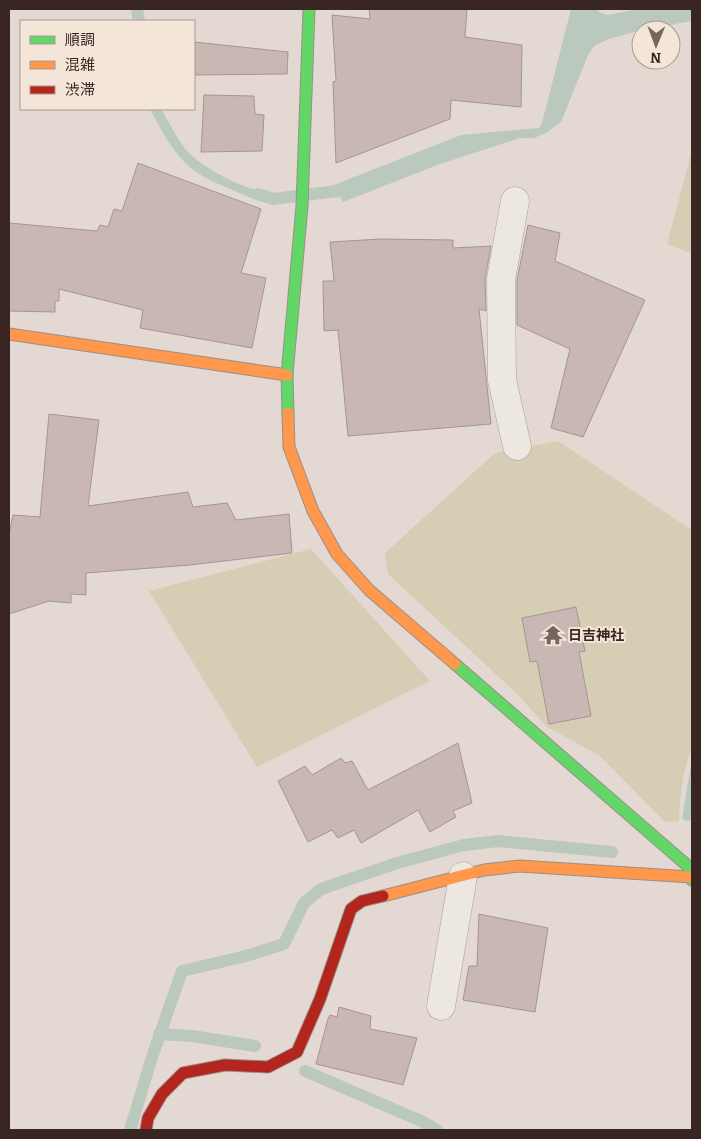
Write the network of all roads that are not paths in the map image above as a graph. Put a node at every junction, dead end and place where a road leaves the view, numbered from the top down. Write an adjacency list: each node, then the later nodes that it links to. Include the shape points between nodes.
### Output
1 (308, 9): 4 (street, via 302,206)
2 (515, 201): 5 (street, via 501,279 502,380)
3 (9, 334): 4 (street)
4 (287, 375): 6 (street, via 289,447 313,511 337,554 369,590)
5 (516, 446)
6 (691, 870): 7 (street, via 520,866)
7 (463, 876): 8 (street); 9 (street, via 362,901 351,909 320,999 297,1052 268,1067 225,1065 183,1073 162,1094 148,1118)
8 (441, 1006)
9 (146, 1130)

